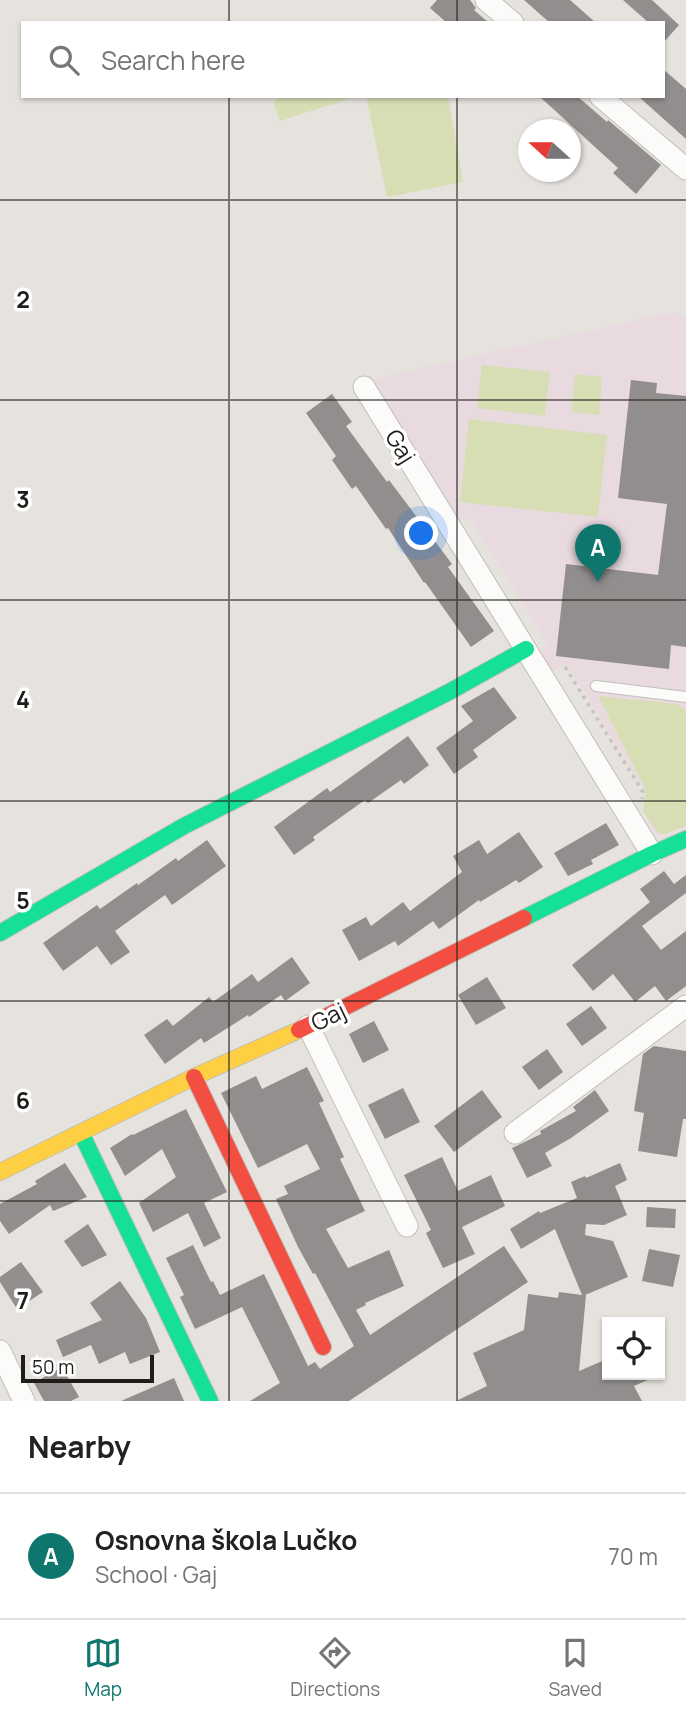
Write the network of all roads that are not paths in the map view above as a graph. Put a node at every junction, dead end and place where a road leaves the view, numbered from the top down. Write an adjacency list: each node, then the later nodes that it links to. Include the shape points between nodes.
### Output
1 (486, 0): 2 (street)
2 (511, 21)
3 (602, 98): 4 (street)
4 (686, 169)
5 (364, 387): 6 (street, Gaj)
6 (526, 649): 10 (street, Gaj); 11 (street, via 184,826)
7 (596, 686): 8 (lane)
8 (686, 697)
9 (686, 839): 10 (street, Gaj)
10 (652, 854): 13 (street, Gaj)
11 (0, 933)
12 (686, 1006): 16 (street)
13 (308, 1026): 14 (street, Gaj); 18 (street)
14 (194, 1077): 15 (street, Gaj); 19 (street)
15 (81, 1133): 17 (street, Gaj); 22 (street)
16 (515, 1133)
17 (0, 1172)
18 (407, 1226)
19 (323, 1347)
20 (0, 1352): 21 (street)
21 (24, 1401)
22 (210, 1401)

